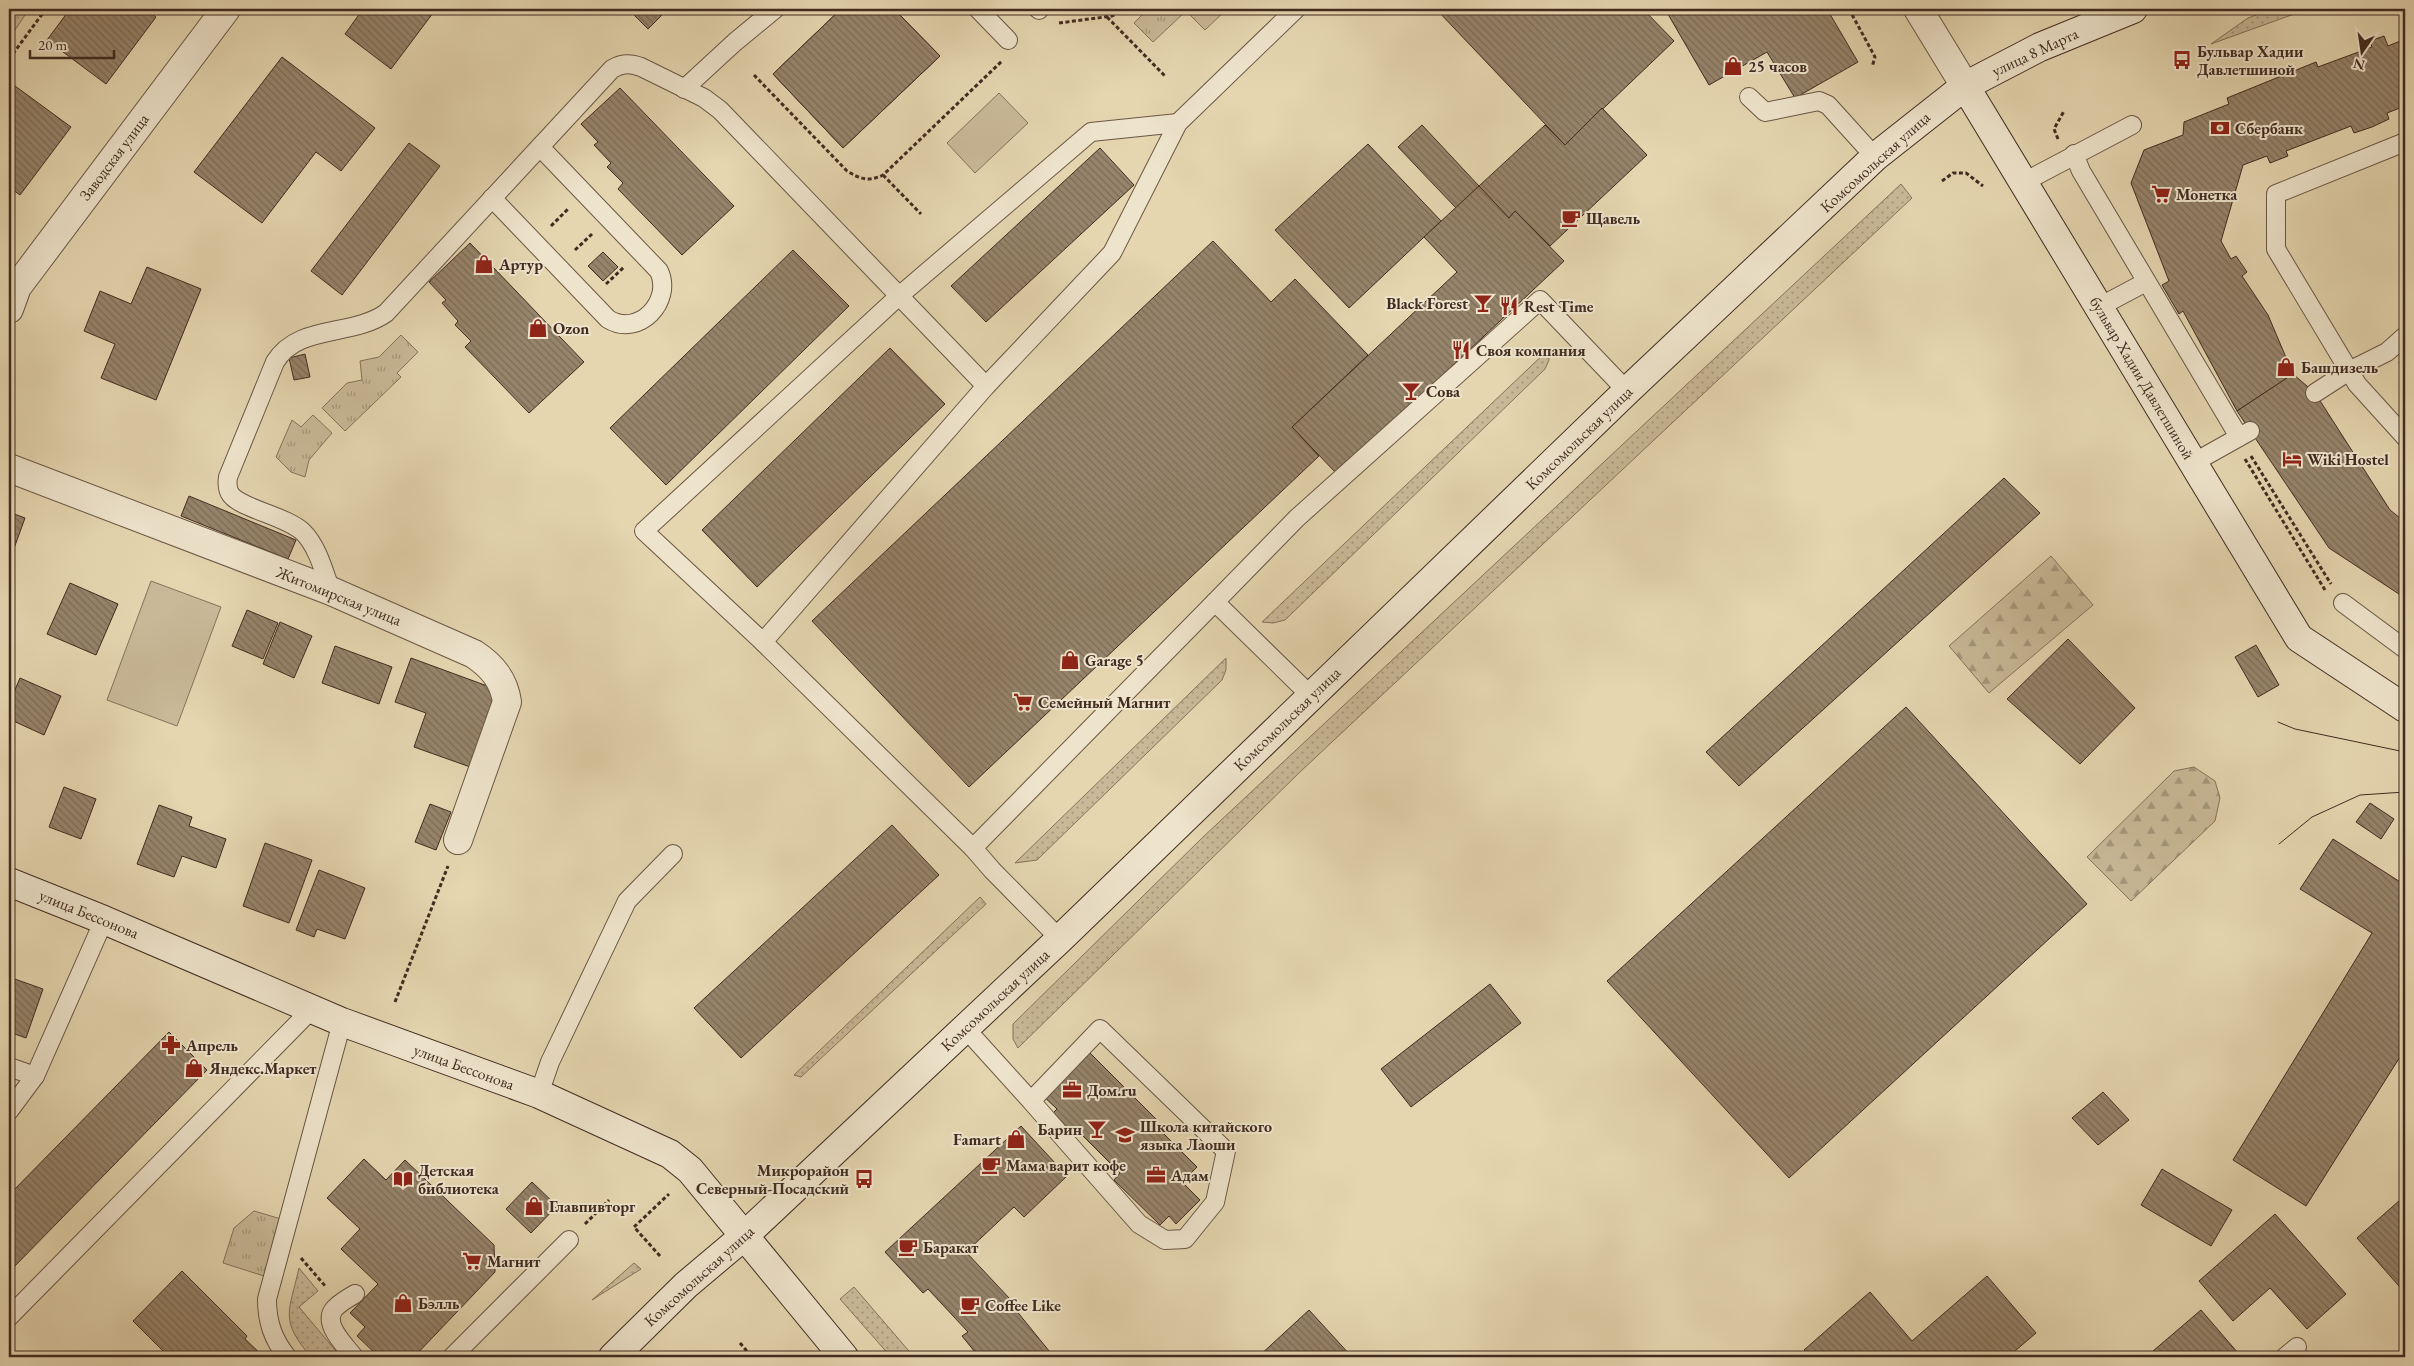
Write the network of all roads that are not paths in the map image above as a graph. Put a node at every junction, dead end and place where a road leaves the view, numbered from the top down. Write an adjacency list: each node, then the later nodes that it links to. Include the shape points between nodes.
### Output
1 (226, 9): 20 (street, Заводская улица)
2 (775, 9): 9 (lane)
3 (978, 9): 7 (lane)
4 (1296, 9): 11 (lane)
5 (1918, 9): 8 (street, бульвар Хадии Давлетшиной)
6 (2133, 9): 8 (street, улица 8 Марта, via 2040,47)
7 (1008, 47)
8 (1964, 86): 16 (street, Комсомольская улица); 17 (street, бульвар Хадии Давлетшиной)
9 (684, 89): 14 (lane, via 632,64 617,66); 21 (lane, via 720,110)
10 (1749, 97): 16 (lane, via 1765,112 1819,101 1828,105)
11 (1178, 123): 21 (lane, via 1092,132); 25 (lane, via 1112,253)
12 (2132, 125): 15 (lane)
13 (2405, 142): 24 (lane, via 2276,194 2276,249)
14 (540, 147): 18 (lane); 18 (lane, via 659,271 664,288 657,304 638,322 624,326 608,319)
15 (2074, 154): 17 (lane); 19 (lane, via 2080,171)
16 (1875, 157): 26 (street, Комсомольская улица)
17 (2024, 182): 22 (street, бульвар Хадии Давлетшиной)
18 (492, 198): 31 (lane, via 386,313 356,327 295,342 280,354 228,477 228,490 236,500 282,519 303,533 315,550)
19 (2146, 282): 22 (lane); 29 (lane, via 2244,434)
20 (11, 293)
21 (899, 296): 25 (lane); 34 (lane, via 644,531)
22 (2099, 307): 29 (street, бульвар Хадии Давлетшиной)
23 (2405, 336): 24 (lane, via 2387,352)
24 (2349, 371): 27 (lane); 28 (lane)
25 (986, 386): 34 (lane)
26 (1627, 391): 32 (lane, via 1540,300 1297,518); 36 (street, Комсомольская улица)
27 (2315, 394)
28 (2405, 437)
29 (2193, 463): 37 (street, бульвар Хадии Давлетшиной, via 2299,638)
30 (9, 468): 31 (street, Житомирская улица)
31 (331, 591): 38 (street, Житомирская улица, via 474,654 486,662 502,683 507,702)
32 (1215, 602): 36 (lane); 39 (lane)
33 (2343, 603): 35 (lane)
34 (763, 642): 39 (lane)
35 (2405, 649)
36 (1311, 696): 43 (street, Комсомольская улица)
37 (2405, 708)
38 (458, 840)
39 (973, 848): 43 (lane)
40 (674, 854): 49 (lane, via 627,901 550,1062)
41 (9, 882): 42 (street, улица Бессонова)
42 (104, 920): 44 (street, улица Бессонова); 48 (lane)
43 (1060, 940): 46 (street, Комсомольская улица)
44 (312, 1010): 45 (street, улица Бессонова); 55 (lane)
45 (342, 1022): 49 (street, улица Бессонова); 56 (lane, via 267,1299 273,1335)
46 (965, 1028): 50 (lane); 52 (street, Комсомольская улица)
47 (9, 1067): 48 (lane)
48 (34, 1076): 51 (lane)
49 (539, 1094): 52 (street, улица Бессонова, via 670,1154 690,1170)
50 (1031, 1101): 50 (lane, via 1100,1029 1226,1151 1215,1202 1185,1239 1165,1240 1139,1224)
51 (9, 1111)
52 (743, 1237): 59 (street, Комсомольская улица, via 686,1285); 60 (street, улица Бессонова)
53 (569, 1240): 58 (lane)
54 (355, 1294): 57 (lane, via 334,1309 331,1318 332,1328)
55 (9, 1317)
56 (287, 1357)
57 (354, 1357)
58 (452, 1357)
59 (614, 1357)
60 (844, 1357)

